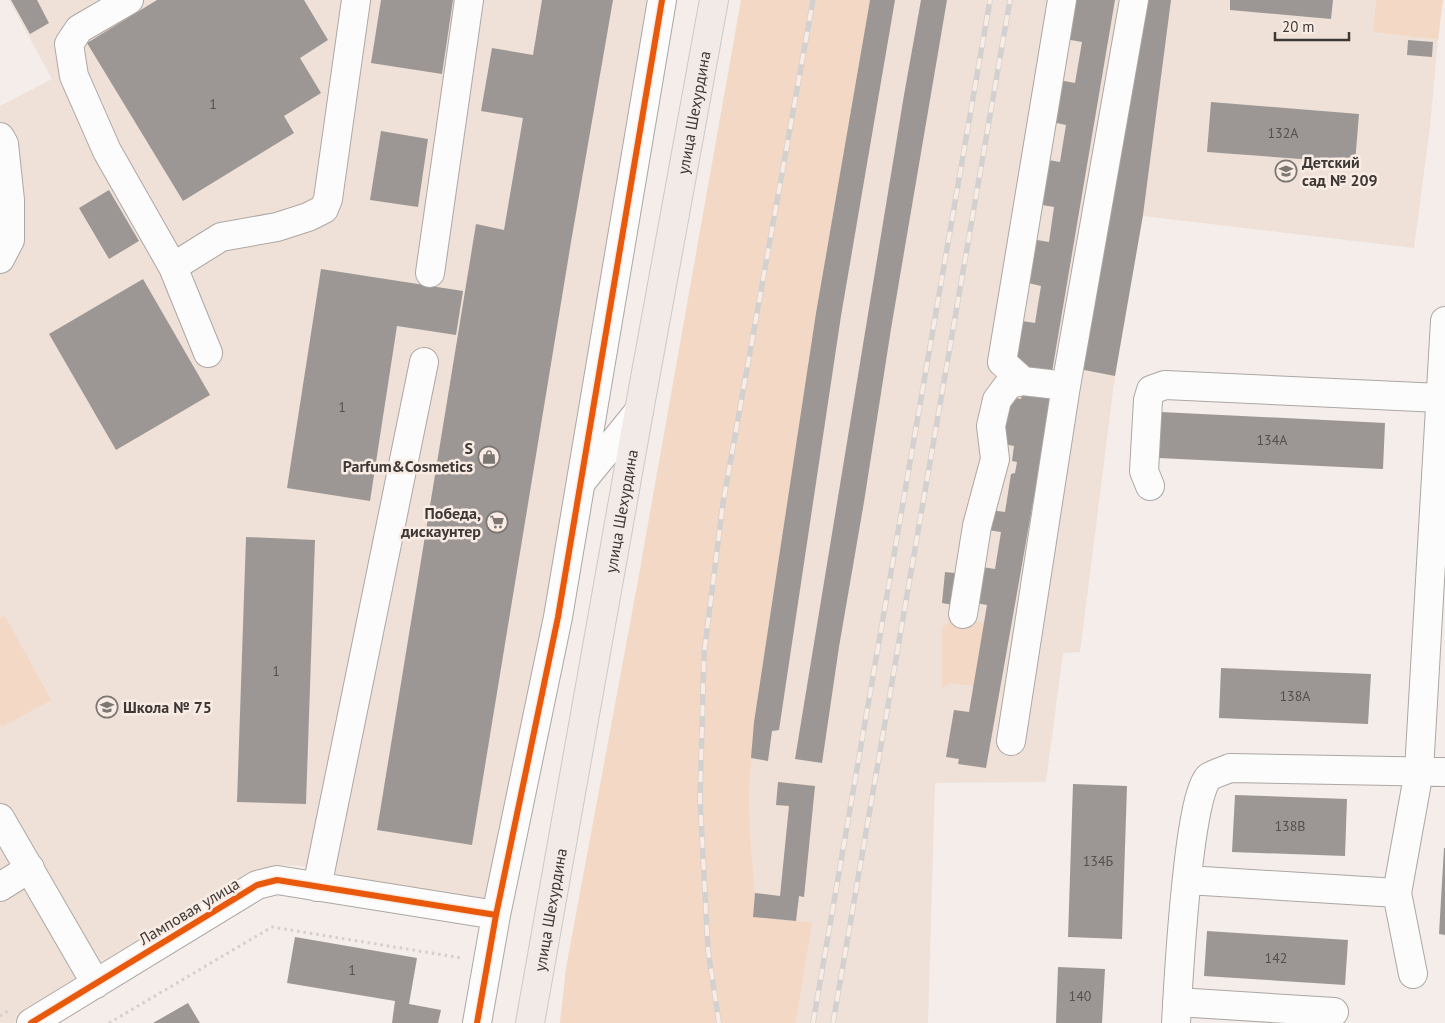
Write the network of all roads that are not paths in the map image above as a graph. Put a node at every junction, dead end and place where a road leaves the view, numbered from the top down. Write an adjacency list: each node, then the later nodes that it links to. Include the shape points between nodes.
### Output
1 (129, 0): 10 (street, via 79,30 69,44 74,76 108,151)
2 (356, 0): 10 (street, via 324,209 277,227 221,237)
3 (469, 0): 11 (street)
4 (662, 0): 20 (street)
5 (714, 0): 18 (main road, улица Шехурдина)
6 (1062, 0): 15 (street, via 1002,362)
7 (1134, 0): 16 (street)
8 (0, 137): 9 (street, via 4,144 10,200 10,240)
9 (0, 259)
10 (173, 266): 13 (street)
11 (430, 273)
12 (1445, 322): 17 (street)
13 (208, 353)
14 (424, 362): 29 (street)
15 (1023, 381): 16 (street); 22 (street, via 1009,384 997,400 991,426 995,459 977,526)
16 (1066, 386): 23 (street)
17 (1440, 398): 19 (street); 21 (street, via 1158,387 1152,390 1148,400 1144,470)
18 (639, 411): 20 (street); 38 (main road, улица Шехурдина)
19 (1440, 469): 24 (street)
20 (581, 482): 31 (street, via 558,617)
21 (1150, 486)
22 (964, 614)
23 (1011, 741)
24 (1432, 772): 27 (street, via 1230,768 1208,777 1199,796); 30 (street)
25 (0, 818): 26 (street)
26 (30, 868): 28 (street); 33 (street)
27 (1186, 880): 30 (street); 34 (street)
28 (0, 887)
29 (317, 887): 31 (street, Ламповая улица); 33 (street, Ламповая улица, via 277,880 257,885)
30 (1397, 893): 32 (street)
31 (496, 916): 37 (street)
32 (1413, 974)
33 (96, 984): 36 (street, Ламповая улица)
34 (1176, 1012): 35 (street)
35 (1334, 1012)
36 (31, 1023)
37 (477, 1023)
38 (530, 1023)

